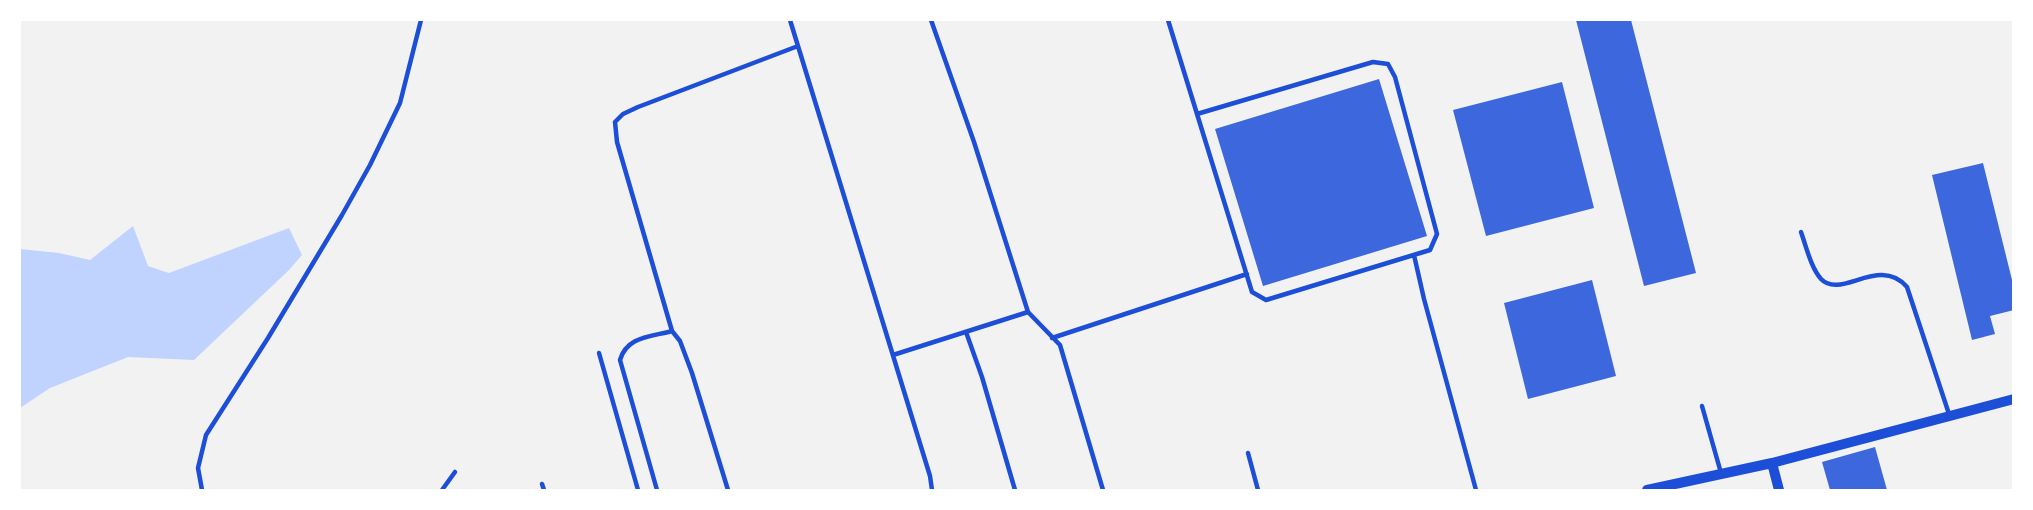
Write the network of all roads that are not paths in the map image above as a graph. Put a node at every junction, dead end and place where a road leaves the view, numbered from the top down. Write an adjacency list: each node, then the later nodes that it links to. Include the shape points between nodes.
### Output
1 (421, 20): 25 (lane, via 400,103 370,165 206,435 198,468)
2 (790, 20): 5 (lane)
3 (931, 20): 10 (lane)
4 (1168, 20): 6 (lane)
5 (798, 46): 11 (lane, via 638,107 615,122 617,142); 15 (lane)
6 (1197, 114): 8 (lane, via 1373,62 1388,64 1395,77 1437,234 1430,250); 9 (lane)
7 (1801, 232): 18 (lane, via 1817,272 1827,284 1886,274 1907,287)
8 (1414, 255): 9 (lane, via 1266,300 1252,292); 35 (lane)
9 (1247, 274): 13 (lane)
10 (1028, 312): 12 (lane); 13 (lane)
11 (672, 331): 29 (lane, via 631,342 620,360); 30 (lane, via 680,340 692,373)
12 (966, 332): 15 (lane); 32 (lane)
13 (1052, 338): 33 (lane, via 1060,345)
14 (599, 353): 28 (lane)
15 (893, 355): 31 (lane)
16 (2013, 399): 18 (street)
17 (1702, 406): 22 (lane)
18 (1949, 414): 20 (street)
19 (1248, 453): 34 (lane)
20 (1772, 463): 22 (street); 37 (street)
21 (455, 472): 26 (lane)
22 (1721, 474): 24 (street)
23 (542, 484): 27 (lane)
24 (1666, 488): 36 (street)
25 (202, 490)
26 (442, 490)
27 (544, 490)
28 (638, 490)
29 (657, 490)
30 (728, 490)
31 (932, 490)
32 (1015, 490)
33 (1103, 490)
34 (1258, 490)
35 (1476, 490)
36 (1647, 490)
37 (1779, 490)

